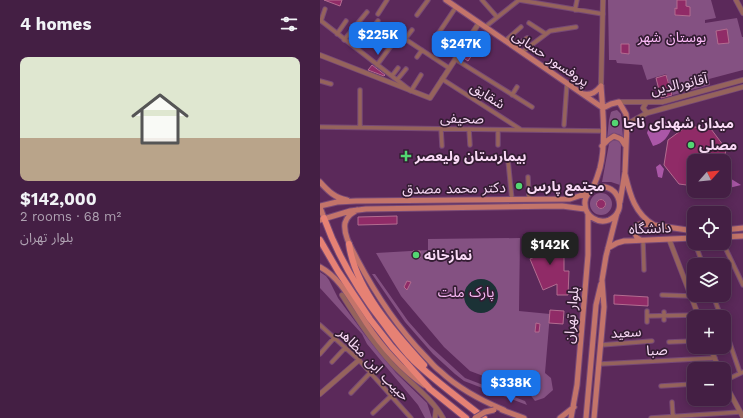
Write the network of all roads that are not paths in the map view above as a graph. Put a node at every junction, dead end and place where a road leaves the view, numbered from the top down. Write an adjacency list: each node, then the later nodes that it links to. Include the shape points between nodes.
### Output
1 (387, 0): 15 (street)
2 (428, 0): 17 (street)
3 (446, 0): 10 (main road, پروفسور حسابی)
4 (482, 0): 18 (street)
5 (519, 0): 9 (street); 18 (street)
6 (577, 0): 12 (street)
7 (603, 0): 16 (street)
8 (736, 0): 13 (street)
9 (529, 1): 12 (street)
10 (456, 7): 22 (main road, پروفسور حسابی); 30 (street)
11 (325, 9): 19 (street)
12 (575, 10): 16 (street)
13 (743, 11)
14 (367, 12): 33 (street)
15 (378, 14)
16 (603, 14): 54 (street)
17 (417, 15)
18 (497, 17): 24 (street)
19 (320, 21): 28 (street)
20 (346, 21): 28 (street)
21 (378, 21): 36 (street)
22 (479, 22): 24 (main road, پروفسور حسابی); 41 (street)
23 (529, 23): 29 (street)
24 (485, 27): 34 (main road, پروفسور حسابی)
25 (521, 27): 34 (street)
26 (576, 27): 29 (street, via 550,31)
27 (412, 30): 32 (street)
28 (337, 34): 33 (street)
29 (546, 34): 38 (street)
30 (436, 37)
31 (527, 38): 35 (street)
32 (405, 39): 37 (street); 42 (street, via 399,35)
33 (344, 40): 36 (street)
34 (505, 40): 35 (main road, پروفسور حسابی)
35 (514, 47): 38 (main road, پروفسور حسابی)
36 (357, 49): 42 (street)
37 (422, 50): 40 (street); 44 (street)
38 (522, 52): 52 (main road, پروفسور حسابی)
39 (320, 55): 58 (street)
40 (417, 56)
41 (455, 59): 44 (street); 60 (street)
42 (377, 65): 47 (street)
43 (398, 68): 47 (street)
44 (449, 68): 48 (street)
45 (406, 69): 49 (street)
46 (421, 75): 58 (street)
47 (392, 76): 49 (street)
48 (442, 79): 58 (street, via 430,98); 73 (street, شقایق)
49 (397, 80): 58 (street)
50 (743, 80): 62 (street, آقانورالدین, via 674,100)
51 (320, 81): 53 (street)
52 (567, 83): 59 (main road, پروفسور حسابی); 67 (street)
53 (330, 84)
54 (602, 86): 59 (main road, via 593,93); 64 (main road)
55 (517, 87): 60 (street)
56 (743, 87): 65 (street, آقانورالدین)
57 (360, 90): 69 (street)
58 (410, 91)
59 (582, 94): 64 (main road, پروفسور حسابی)
60 (512, 95): 63 (street)
61 (619, 102): 62 (street, آقانورالدین); 64 (main road); 66 (main road, via 626,114)
62 (646, 103): 65 (street, via 643,108)
63 (532, 107)
64 (603, 108): 74 (main road)
65 (647, 113): 66 (street, آقانورالدین)
66 (626, 124): 79 (main road)
67 (564, 126)
68 (320, 127): 69 (street, صحیفی)
69 (360, 127): 70 (street, صحیفی)
70 (441, 129): 71 (street, صحیفی); 77 (street)
71 (469, 129): 72 (street, صحیفی); 75 (street)
72 (498, 130): 73 (street, صحیفی); 76 (street)
73 (521, 130): 74 (street, صحیفی)
74 (603, 131): 78 (main road)
75 (470, 145)
76 (498, 145)
77 (442, 146)
78 (602, 146): 79 (main road, via 614,136 621,139); 84 (main road, via 600,169)
79 (626, 146): 81 (main road)
80 (508, 160): 86 (street)
81 (625, 172): 90 (main road); 96 (main road, دانشگاه, via 634,203 644,218)
82 (528, 177): 87 (street)
83 (320, 182): 88 (main road, via 334,196)
84 (590, 191): 85 (main road, دکتر محمد مصدق); 90 (main road, via 603,186 613,190 619,200); 93 (main road, via 586,198)
85 (570, 199): 87 (main road, دکتر محمد مصدق); 89 (main road)
86 (512, 200): 87 (main road, دکتر محمد مصدق); 88 (main road, دکتر محمد مصدق)
87 (529, 200)
88 (356, 201): 91 (main road, دکتر محمد مصدق, via 337,202); 92 (main road, via 350,205)
89 (571, 206): 92 (main road, دکتر محمد مصدق); 93 (main road, دکتر محمد مصدق)
90 (619, 206): 94 (main road)
91 (320, 207): 95 (main road)
92 (357, 210): 95 (main road, دکتر محمد مصدق); 106 (main road, via 345,222)
93 (587, 211): 94 (main road, via 597,220 603,221 609,220); 149 (main road, بلوار تهران, via 588,255)
94 (617, 212): 107 (main road, بلوار تهران)
95 (322, 219): 139 (main road, via 338,253 367,301 412,359)
96 (654, 225): 99 (main road, دانشگاه); 104 (main road, via 636,226 636,236)
97 (743, 228): 98 (main road)
98 (731, 229)
99 (687, 230)
100 (743, 236): 101 (main road)
101 (731, 237)
102 (669, 239): 104 (main road, دانشگاه); 105 (main road, دانشگاه); 113 (street)
103 (320, 240): 142 (main road, via 370,319)
104 (642, 240): 107 (main road, دانشگاه, via 620,241); 110 (street)
105 (687, 240)
106 (349, 244): 139 (main road, via 357,271 373,300 394,330); 151 (main road, via 385,307 438,370 465,392)
107 (608, 248): 111 (main road, بلوار تهران)
108 (726, 250): 112 (street)
109 (320, 266): 142 (main road, via 337,280 377,338 399,364)
110 (644, 270)
111 (602, 280): 127 (main road, بلوار تهران, via 604,307); 164 (main road, بلوار تهران, via 596,305)
112 (743, 283)
113 (687, 286)
114 (342, 295): 150 (street, via 375,344)
115 (662, 295): 116 (street)
116 (687, 296)
117 (647, 311): 118 (street)
118 (647, 316): 119 (street); 120 (street)
119 (687, 316)
120 (647, 322)
121 (320, 325): 122 (street, حبیب ابن مظاهر)
122 (334, 338): 128 (street, حبیب ابن مظاهر); 129 (street)
123 (652, 341): 127 (street, سعید)
124 (687, 341): 125 (street)
125 (669, 342)
126 (731, 344): 136 (street)
127 (601, 345): 135 (main road, بلوار تهران)
128 (345, 348): 132 (street, حبیب ابن مظاهر); 133 (street)
129 (320, 354)
130 (713, 354): 131 (street)
131 (715, 358): 134 (street); 135 (street, صبا)
132 (359, 360): 137 (street, حبیب ابن مظاهر); 144 (street)
133 (332, 362)
134 (716, 362)
135 (600, 364): 165 (main road, بلوار تهران)
136 (742, 373): 138 (street)
137 (370, 374): 143 (street); 146 (street, حبیب ابن مظاهر)
138 (731, 378)
139 (437, 380): 160 (main road)
140 (687, 384): 141 (street)
141 (661, 386)
142 (430, 389): 158 (main road)
143 (351, 393)
144 (320, 394)
145 (731, 395): 152 (street)
146 (391, 396): 153 (street); 155 (street, حبیب ابن مظاهر)
147 (672, 402): 154 (street)
148 (743, 405): 152 (street)
149 (574, 407): 162 (main road); 163 (main road, بلوار تهران)
150 (436, 408): 156 (street); 157 (street)
151 (504, 410): 159 (main road, bridge, via 494,410); 161 (main road)
152 (740, 412): 154 (street)
153 (373, 413)
154 (673, 416): 166 (street)
155 (409, 417)
156 (436, 418)
157 (443, 418)
158 (466, 418)
159 (475, 418)
160 (484, 418)
161 (524, 418)
162 (560, 418)
163 (571, 418)
164 (586, 418)
165 (594, 418)
166 (651, 418)

